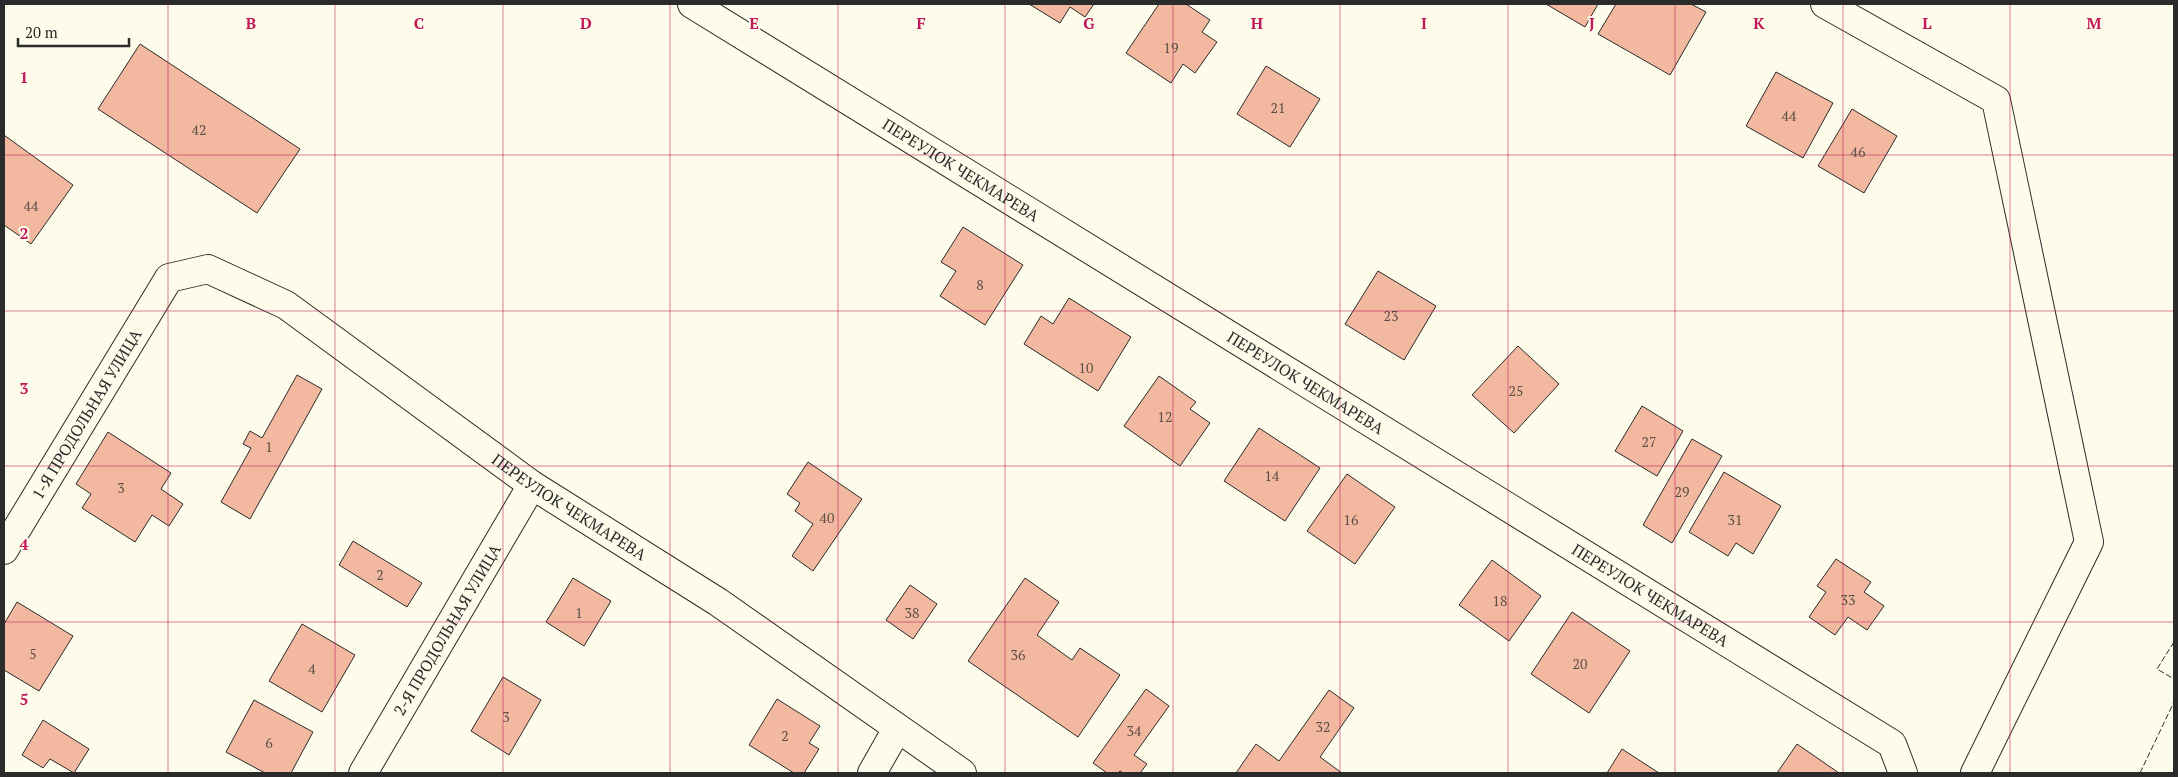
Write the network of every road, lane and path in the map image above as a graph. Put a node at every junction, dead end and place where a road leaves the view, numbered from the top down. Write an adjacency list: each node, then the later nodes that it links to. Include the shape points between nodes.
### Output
1 (692, 4): 10 (street, ПЕРЕУЛОК ЧЕКМАРЕВА, via 1892,744)
2 (1826, 4): 11 (street, via 1996,100 2089,542)
3 (169, 278): 4 (street, ПЕРЕУЛОК ЧЕКМАРЕВА, via 208,269 286,305); 5 (street, 1-Я ПРОДОЛЬНАЯ УЛИЦА)
4 (532, 485): 6 (street, ПЕРЕУЛОК ЧЕКМАРЕВА, via 718,602); 7 (street, 2-Я ПРОДОЛЬНАЯ УЛИЦА)
5 (4, 550)
6 (897, 729): 8 (street); 9 (street, ПЕРЕУЛОК ЧЕКМАРЕВА)
7 (363, 773)
8 (872, 773)
9 (962, 773)
10 (1903, 773)
11 (1975, 773)

